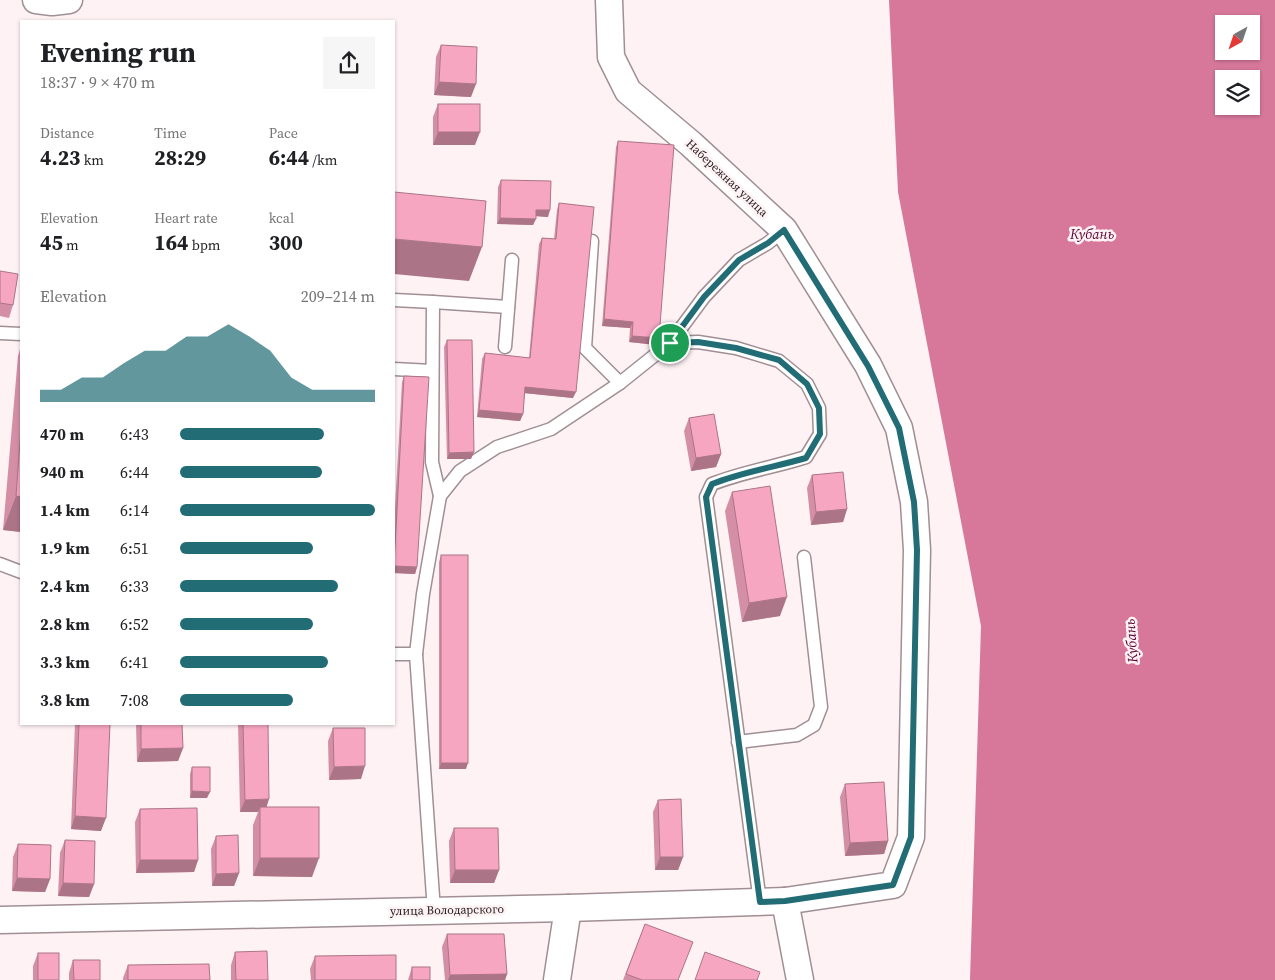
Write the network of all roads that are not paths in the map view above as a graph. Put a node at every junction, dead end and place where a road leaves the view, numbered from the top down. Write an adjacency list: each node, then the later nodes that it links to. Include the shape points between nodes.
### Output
1 (36, 0): 2 (street)
2 (69, 0)
3 (609, 0): 4 (street, Набережная улица, via 611,58 628,92)
4 (784, 230): 12 (lane, via 739,260 704,297); 24 (street, Набережная улица, via 868,366 899,428 914,502 917,550 911,837)
5 (592, 242): 16 (lane, via 585,348)
6 (512, 260): 9 (lane)
7 (395, 300): 8 (lane)
8 (433, 302): 9 (lane); 15 (lane)
9 (508, 307): 13 (lane)
10 (0, 333): 11 (lane)
11 (20, 334)
12 (670, 343): 16 (lane); 23 (lane, via 726,346 779,360 807,384 819,408 820,434 806,458 712,484 706,497)
13 (505, 347)
14 (395, 369): 15 (lane)
15 (432, 371): 17 (lane, via 432,462)
16 (620, 383): 17 (lane, via 551,429 497,447 460,471)
17 (440, 496): 22 (lane)
18 (804, 557): 23 (lane, via 821,707 814,725 797,735)
19 (0, 564): 20 (lane)
20 (20, 572)
21 (395, 654): 22 (lane)
22 (416, 654): 27 (lane)
23 (738, 742): 25 (lane)
24 (893, 885): 25 (street, улица Володарского)
25 (772, 902): 26 (street, улица Володарского); 30 (street)
26 (568, 908): 27 (street, улица Володарского); 29 (street)
27 (434, 911): 28 (street, улица Володарского)
28 (0, 920)
29 (557, 980)
30 (800, 980)

